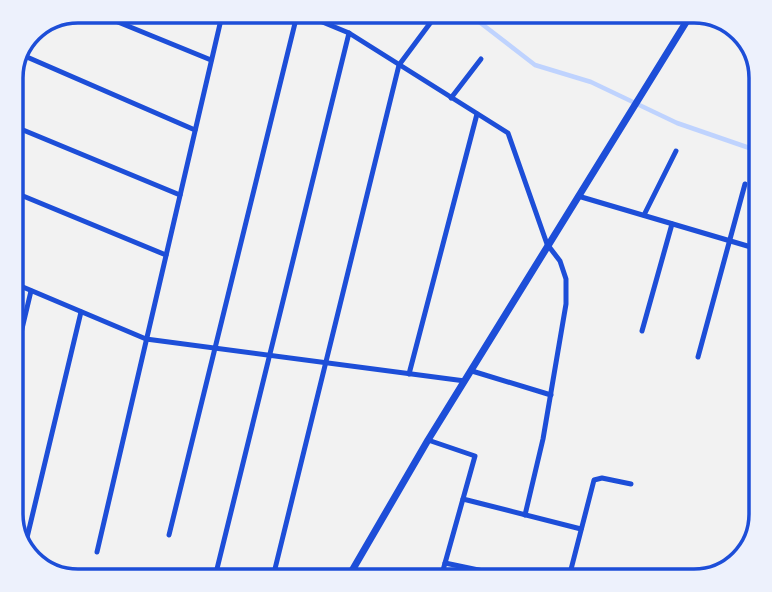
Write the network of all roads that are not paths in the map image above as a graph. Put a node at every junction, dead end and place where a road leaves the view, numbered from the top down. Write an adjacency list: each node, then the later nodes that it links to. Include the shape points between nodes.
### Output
1 (121, 23): 10 (street)
2 (220, 23): 10 (street)
3 (294, 23): 33 (street)
4 (325, 23): 7 (street)
5 (430, 23): 11 (street)
6 (683, 23): 20 (street)
7 (348, 33): 11 (street); 34 (street)
8 (27, 57): 15 (street)
9 (481, 59): 12 (street)
10 (211, 60): 15 (street)
11 (400, 65): 12 (street); 36 (street)
12 (451, 98): 13 (street)
13 (477, 114): 24 (street, via 508,133); 38 (street)
14 (23, 130): 18 (street)
15 (195, 130): 18 (street)
16 (677, 151): 21 (street)
17 (745, 184): 23 (street)
18 (180, 195): 26 (street)
19 (23, 196): 26 (street)
20 (578, 196): 21 (street); 24 (street)
21 (644, 215): 22 (street)
22 (672, 224): 23 (street); 31 (street)
23 (729, 241): 25 (street); 35 (street)
24 (547, 244): 37 (street); 40 (street, via 566,279)
25 (749, 247)
26 (166, 255): 32 (street)
27 (23, 287): 28 (street)
28 (31, 291): 29 (street); 30 (street)
29 (81, 312): 32 (street); 46 (street)
30 (23, 325)
31 (642, 331)
32 (146, 339): 33 (street); 48 (street)
33 (215, 347): 34 (street); 47 (street)
34 (270, 355): 36 (street); 50 (street)
35 (698, 357)
36 (326, 363): 38 (street); 51 (street)
37 (472, 371): 39 (street); 40 (street)
38 (409, 374): 39 (street)
39 (465, 381): 41 (street)
40 (551, 395): 44 (street)
41 (428, 440): 43 (street, via 475,456); 52 (street)
42 (631, 484): 45 (street, via 594,480)
43 (463, 499): 44 (street); 49 (street)
44 (525, 515): 45 (street)
45 (581, 529): 55 (street)
46 (28, 536)
47 (169, 536)
48 (97, 552)
49 (445, 563): 53 (street); 54 (street)
50 (217, 569)
51 (275, 569)
52 (354, 569)
53 (443, 569)
54 (472, 569)
55 (571, 569)

